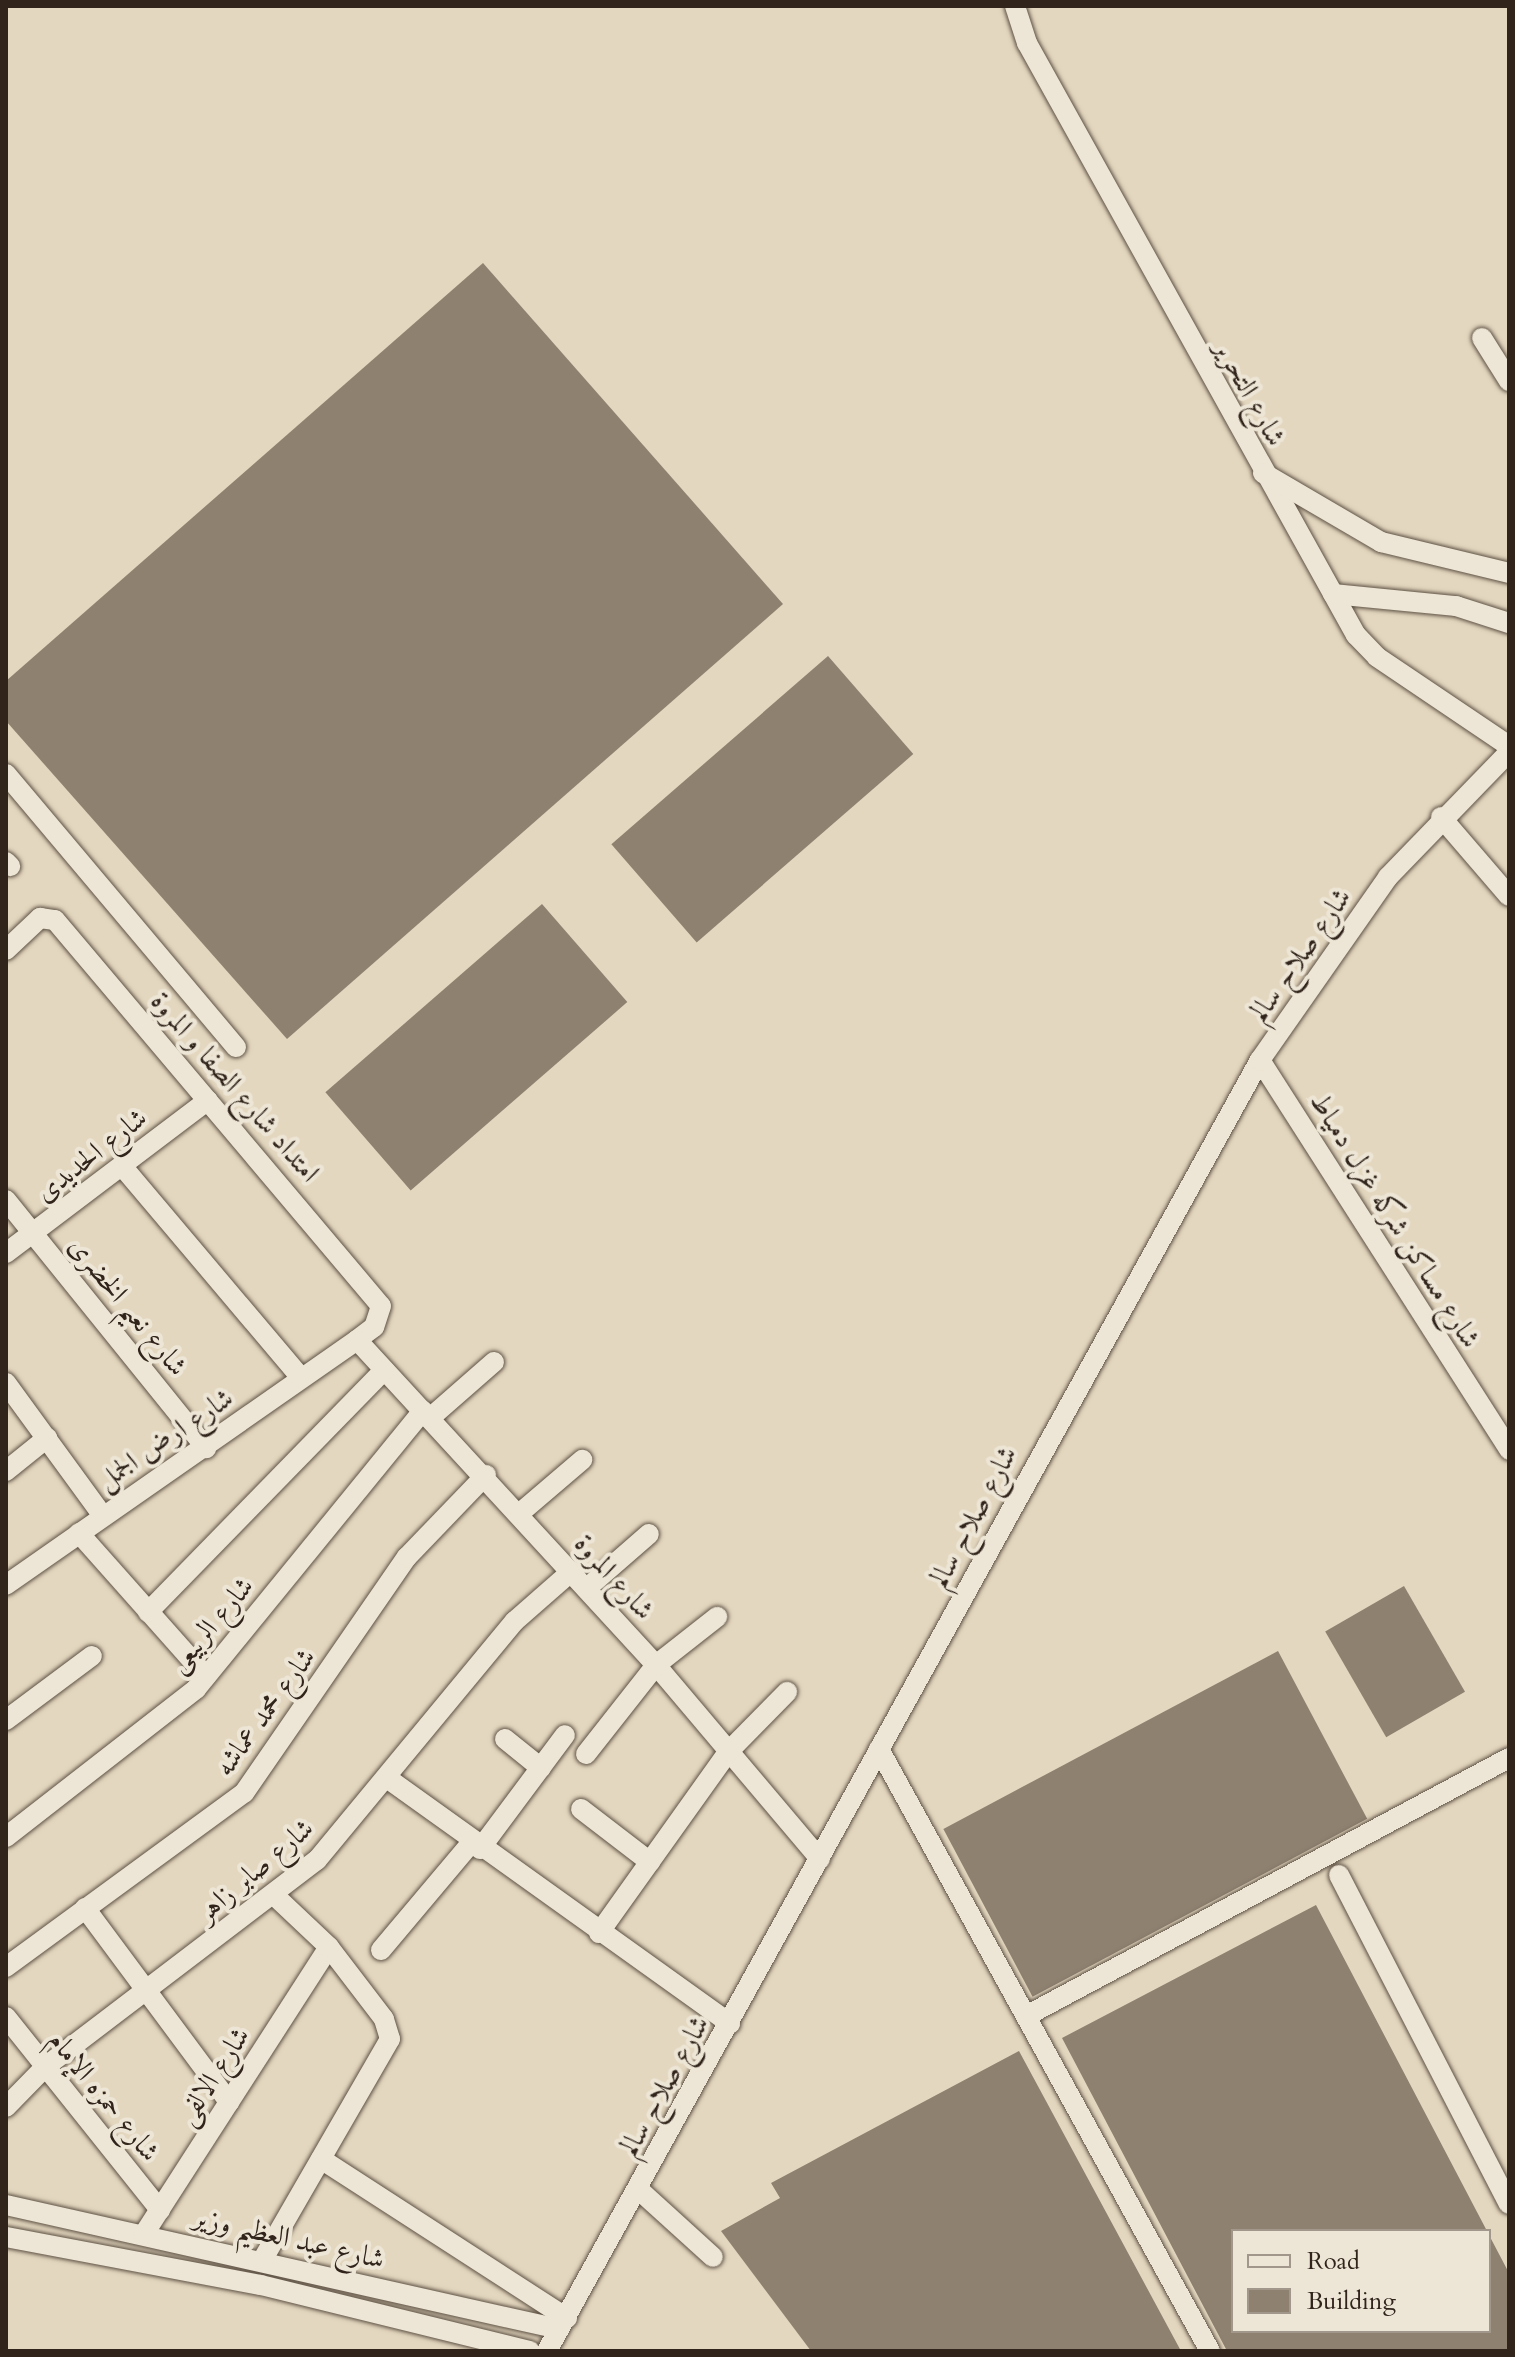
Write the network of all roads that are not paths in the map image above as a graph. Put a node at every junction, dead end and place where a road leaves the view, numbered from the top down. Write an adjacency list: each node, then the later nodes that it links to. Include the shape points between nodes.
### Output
1 (1015, 6): 4 (street, شارع التحرير, via 1027,43)
2 (1482, 338): 3 (street)
3 (1509, 381)
4 (1261, 471): 5 (street, via 1381,542); 6 (street, شارع التحرير)
5 (1509, 573)
6 (1333, 594): 7 (street, via 1456,606); 8 (street, شارع التحرير, via 1377,657)
7 (1509, 623)
8 (1509, 746)
9 (1509, 752): 11 (street, شارع صلاح سالم)
10 (6, 774): 14 (street)
11 (1441, 817): 12 (street); 15 (street, شارع صلاح سالم, via 1388,877)
12 (1509, 896)
13 (6, 950): 16 (street, امتداد شارع الصفا و المروة, via 40,918 55,920)
14 (236, 1047)
15 (1260, 1060): 29 (street, شارع مساكن شركه غزل دمياط); 49 (street, شارع صلاح سالم)
16 (208, 1100): 17 (street, شارع الحديدى); 21 (street, امتداد شارع الصفا و المروة, via 375,1293 380,1317)
17 (122, 1166): 19 (street, شارع الحديدى); 24 (street)
18 (6, 1200): 19 (street, شارع نعيم الخضرى)
19 (34, 1234): 20 (street, شارع الحديدى); 28 (street, شارع نعيم الخضرى)
20 (6, 1253)
21 (357, 1340): 23 (street, شارع المروة); 24 (street, شارع ارض الجمل)
22 (494, 1362): 26 (street, شارع الربيعى)
23 (384, 1370): 26 (street, شارع المروة); 40 (street)
24 (301, 1378): 28 (street, شارع ارض الجمل)
25 (6, 1383): 27 (street)
26 (426, 1414): 32 (street, شارع المروة); 44 (street, شارع الربيعى)
27 (47, 1438): 31 (street); 34 (street)
28 (206, 1448): 34 (street, شارع ارض الجمل)
29 (1509, 1450)
30 (582, 1460): 33 (street)
31 (6, 1471)
32 (486, 1475): 33 (street, شارع المروة); 62 (street, شارع محمد عماشه, via 407,1557 244,1793)
33 (520, 1513): 37 (street, شارع المروة)
34 (103, 1516): 35 (street, شارع ارض الجمل)
35 (79, 1533): 38 (street, شارع ارض الجمل); 40 (street)
36 (649, 1534): 39 (street)
37 (572, 1571): 39 (street, شارع المروة); 54 (street, شارع صابر زاهر, via 515,1621)
38 (6, 1585)
39 (587, 1588): 43 (street, شارع المروة)
40 (148, 1612): 44 (street)
41 (717, 1617): 43 (street)
42 (92, 1656): 46 (street)
43 (656, 1665): 50 (street, شارع المروة); 51 (street)
44 (206, 1676): 56 (street, شارع الربيعى, via 181,1704)
45 (787, 1692): 50 (street)
46 (6, 1720)
47 (565, 1735): 53 (street)
48 (505, 1739): 53 (street)
49 (879, 1749): 58 (street, شارع صلاح سالم); 68 (street)
50 (729, 1751): 58 (street, شارع المروة); 59 (street)
51 (586, 1754)
52 (1509, 1758): 68 (street)
53 (541, 1768): 57 (street)
54 (387, 1778): 57 (street); 61 (street, شارع صابر زاهر)
55 (581, 1809): 59 (street)
56 (6, 1837)
57 (475, 1846): 63 (street); 65 (street)
58 (820, 1859): 70 (street, شارع صلاح سالم)
59 (650, 1862): 63 (street)
60 (1339, 1875): 76 (street)
61 (275, 1896): 64 (street); 67 (street, شارع صابر زاهر)
62 (85, 1908): 66 (street, شارع محمد عماشه); 67 (street)
63 (599, 1933): 70 (street)
64 (329, 1947): 72 (street, شارع الالفى); 74 (street, via 384,2019 390,2039)
65 (381, 1950)
66 (6, 1967)
67 (146, 1991): 71 (street, شارع صابر زاهر); 72 (street)
68 (1026, 2016): 90 (street)
69 (6, 2017): 71 (street, شارع حمزه الإمام)
70 (730, 2024): 75 (street, شارع صلاح سالم)
71 (45, 2067): 73 (street, شارع صابر زاهر); 78 (street, شارع حمزه الإمام)
72 (229, 2102): 78 (street, شارع الالفى)
73 (6, 2107)
74 (321, 2159): 86 (street); 87 (street)
75 (638, 2189): 85 (street); 87 (street, شارع صلاح سالم)
76 (1509, 2204)
77 (6, 2205): 79 (street, شارع عبد العظيم وزير)
78 (160, 2210): 81 (street, شارع الالفى)
79 (58, 2215): 80 (street, شارع عبد العظيم وزير); 83 (street, via 61,2233)
80 (102, 2225): 81 (street, شارع عبد العظيم وزير); 84 (street, via 88,2242)
81 (144, 2234): 86 (street, شارع عبد العظيم وزير)
82 (6, 2237): 83 (street, شارع عبد العظيم وزير)
83 (50, 2246): 84 (street, شارع عبد العظيم وزير)
84 (93, 2256): 88 (street, شارع عبد العظيم وزير, via 261,2285)
85 (713, 2257)
86 (263, 2259): 87 (street, شارع عبد العظيم وزير)
87 (563, 2323): 89 (street, شارع صلاح سالم)
88 (530, 2351)
89 (547, 2351)
90 (1210, 2351)

